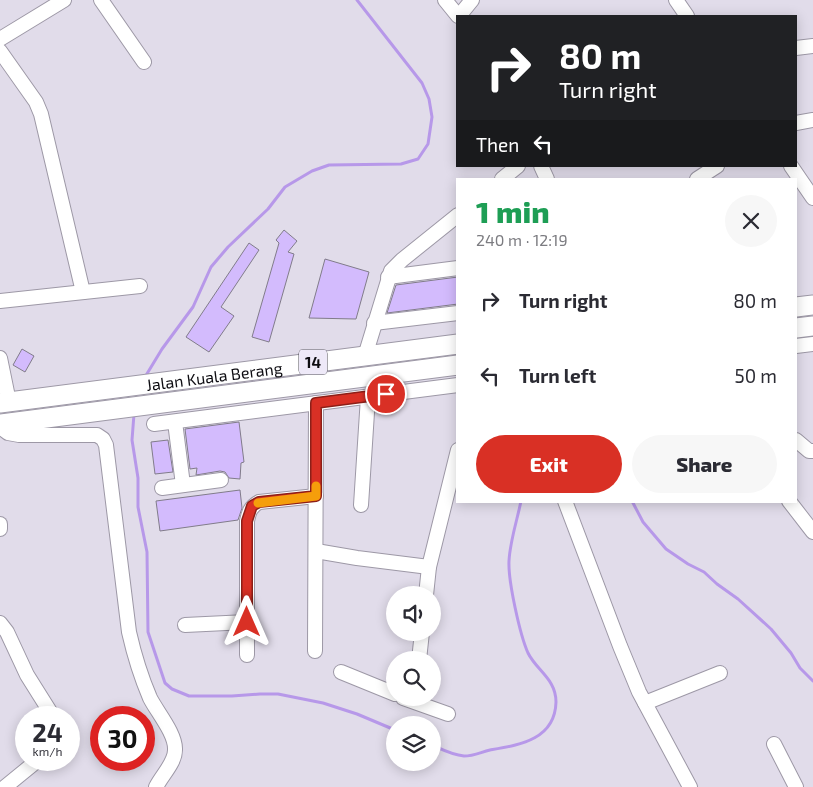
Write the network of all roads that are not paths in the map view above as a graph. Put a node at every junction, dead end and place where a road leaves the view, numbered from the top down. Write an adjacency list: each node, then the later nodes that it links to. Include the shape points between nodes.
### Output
1 (64, 0): 7 (street)
2 (101, 0): 11 (street)
3 (445, 0): 5 (street)
4 (472, 0): 6 (street)
5 (458, 15)
6 (460, 15)
7 (0, 39)
8 (813, 46): 9 (street)
9 (797, 48)
10 (0, 51): 24 (street, via 41,114)
11 (144, 62)
12 (813, 120): 13 (street)
13 (797, 123)
14 (517, 167): 16 (street)
15 (716, 167): 17 (street)
16 (503, 178)
17 (699, 178)
18 (799, 183): 19 (street)
19 (813, 198)
20 (456, 217): 22 (street, via 395,265)
21 (456, 268): 22 (street)
22 (388, 277): 29 (street)
23 (140, 286): 24 (street)
24 (83, 292): 25 (street)
25 (0, 301)
26 (813, 305): 27 (highway)
27 (797, 307)
28 (456, 313): 29 (street)
29 (374, 323): 35 (street)
30 (813, 326): 31 (highway)
31 (797, 328)
32 (456, 344): 35 (highway, Jalan Kuala Berang / 14)
33 (813, 344): 34 (street)
34 (797, 346)
35 (365, 356): 41 (highway, Jalan Kuala Berang / 14)
36 (0, 358): 41 (street)
37 (456, 365): 39 (highway, Jalan Kuala Berang / 14)
38 (456, 385): 40 (street)
39 (208, 397): 43 (street); 46 (highway, Jalan Kuala Berang / 14)
40 (368, 397): 42 (street); 56 (street)
41 (5, 402)
42 (316, 403): 43 (street); 53 (street)
43 (210, 417): 44 (street)
44 (175, 422): 45 (street); 51 (street)
45 (154, 424)
46 (0, 425): 78 (street, via 8,433 19,435 97,435 106,444 134,654 151,700 176,748 175,756)
47 (797, 441): 48 (street)
48 (813, 451)
49 (456, 458): 61 (street)
50 (221, 480): 51 (street)
51 (183, 485): 52 (street)
52 (162, 488)
53 (316, 496): 60 (street); 63 (street, via 259,502 252,506 247,521)
54 (566, 503): 71 (street)
55 (791, 503): 59 (street)
56 (361, 506)
57 (0, 524): 58 (street)
58 (0, 529)
59 (813, 532)
60 (316, 551): 61 (street); 66 (street)
61 (429, 568): 62 (street)
62 (427, 586)
63 (247, 622): 65 (street); 67 (street)
64 (0, 623): 72 (street)
65 (185, 625)
66 (315, 651)
67 (247, 654)
68 (342, 672): 70 (street)
69 (720, 673): 71 (street)
70 (386, 690)
71 (645, 703): 79 (street)
72 (46, 706)
73 (427, 706): 74 (street)
74 (448, 714)
75 (774, 744): 80 (street)
76 (25, 771): 77 (street)
77 (6, 787)
78 (156, 787)
79 (690, 787)
80 (796, 787)

